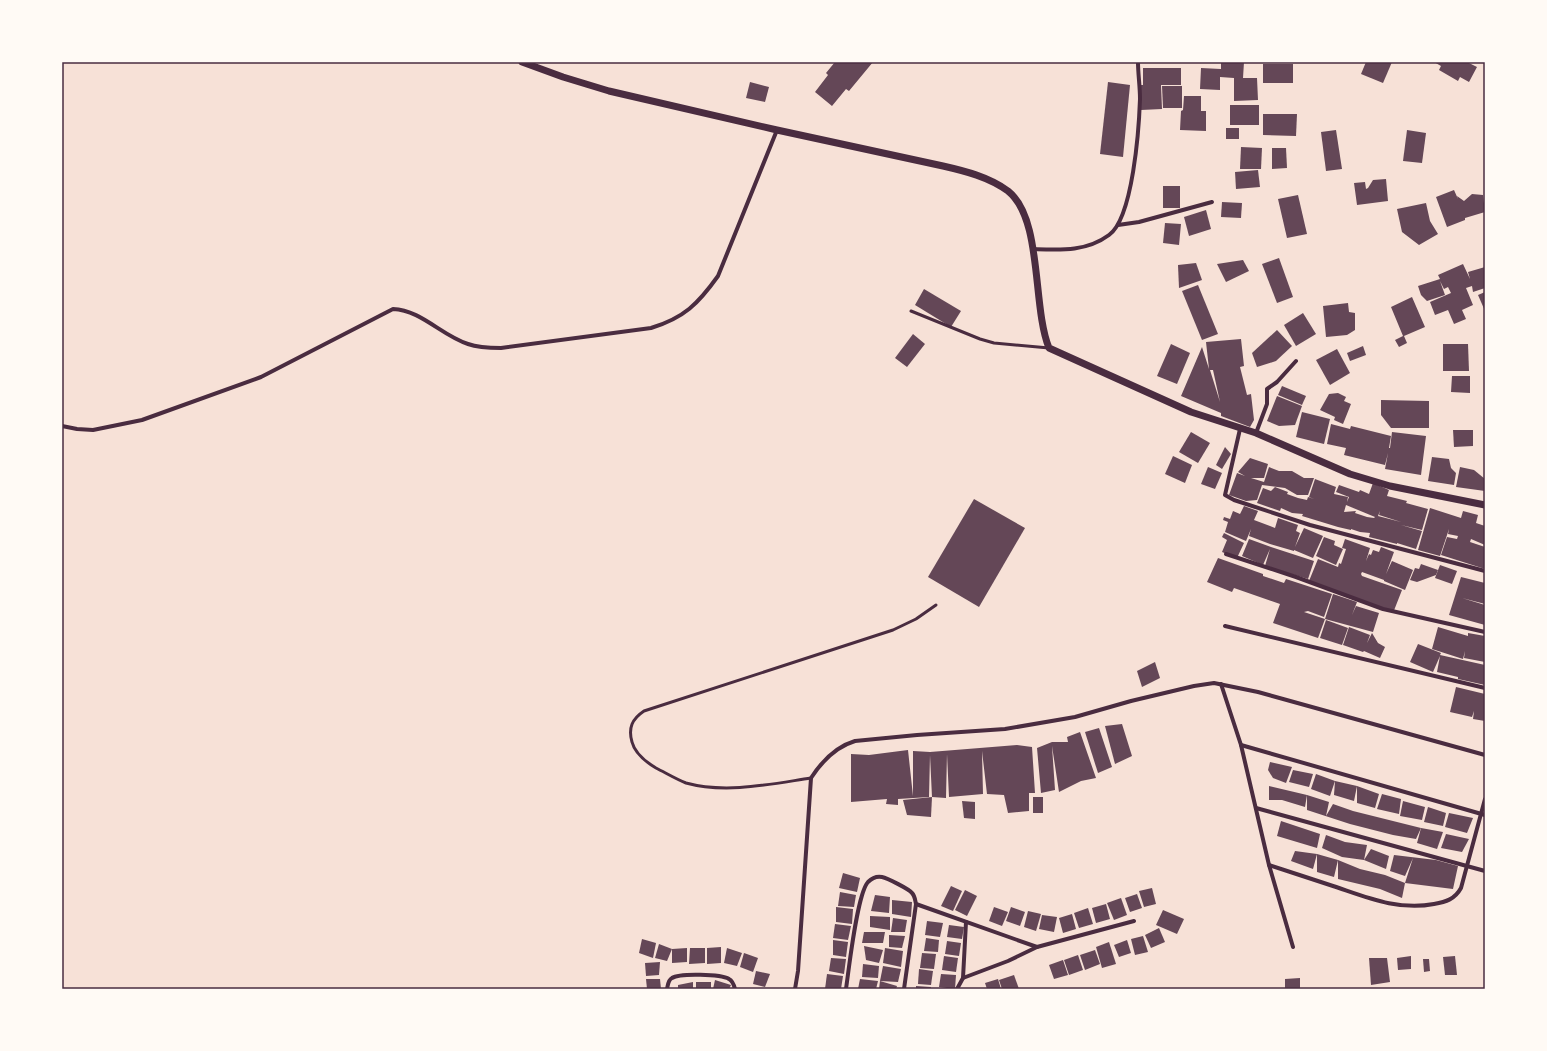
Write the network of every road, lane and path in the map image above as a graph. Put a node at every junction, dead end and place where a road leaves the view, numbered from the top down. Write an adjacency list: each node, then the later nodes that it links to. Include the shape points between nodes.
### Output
1 (522, 62): 3 (street, via 610,91)
2 (1138, 62): 5 (street, via 1140,99 1132,175)
3 (777, 130): 6 (street, via 969,172 992,181 1019,203 1027,220); 10 (street, via 718,276 690,310 667,323 651,328 502,348 482,347 467,344 415,315 393,309 261,377 142,420 93,430)
4 (1212, 202): 5 (street, via 1139,222)
5 (1118, 225): 6 (street, via 1097,243 1085,247 1065,250)
6 (1033, 249): 8 (street, via 1042,324)
7 (911, 311): 8 (lane, via 994,343)
8 (1049, 348): 11 (street, via 1191,412)
9 (1296, 361): 12 (street, via 1267,389 1267,404)
10 (62, 426)
11 (1240, 428): 12 (street); 15 (street, via 1225,495 1310,525)
12 (1256, 432): 13 (street, via 1350,474 1390,486)
13 (1485, 505)
14 (1226, 554): 18 (street, via 1383,609)
15 (1485, 571)
16 (936, 605): 23 (lane, via 916,619 893,630 644,711 636,717 630,727 632,745 638,753 649,763 685,782 727,787)
17 (1225, 626): 20 (street)
18 (1485, 632)
19 (1221, 684): 21 (street); 22 (street); 23 (street, via 1194,686 1075,717 1005,729 855,741 827,757)
20 (1485, 688)
21 (1241, 745): 25 (street); 26 (street)
22 (1485, 755)
23 (811, 778): 38 (street)
24 (1485, 799): 26 (street)
25 (1256, 808): 27 (street); 28 (street)
26 (1483, 814): 28 (street)
27 (1269, 865): 28 (street, via 1386,904 1414,907 1453,899 1461,888); 34 (street)
28 (1468, 866): 29 (street)
29 (1485, 871)
30 (916, 904): 32 (street); 39 (street, via 911,891 883,877 869,881 864,888 859,907); 40 (street)
31 (1134, 921): 33 (street)
32 (966, 922): 33 (street); 35 (street)
33 (1037, 947): 35 (street)
34 (1293, 947)
35 (963, 978): 41 (street)
36 (667, 989): 37 (street, via 668,982 679,975 704,975 729,979)
37 (735, 989)
38 (795, 989)
39 (846, 989)
40 (904, 989)
41 (957, 989)

